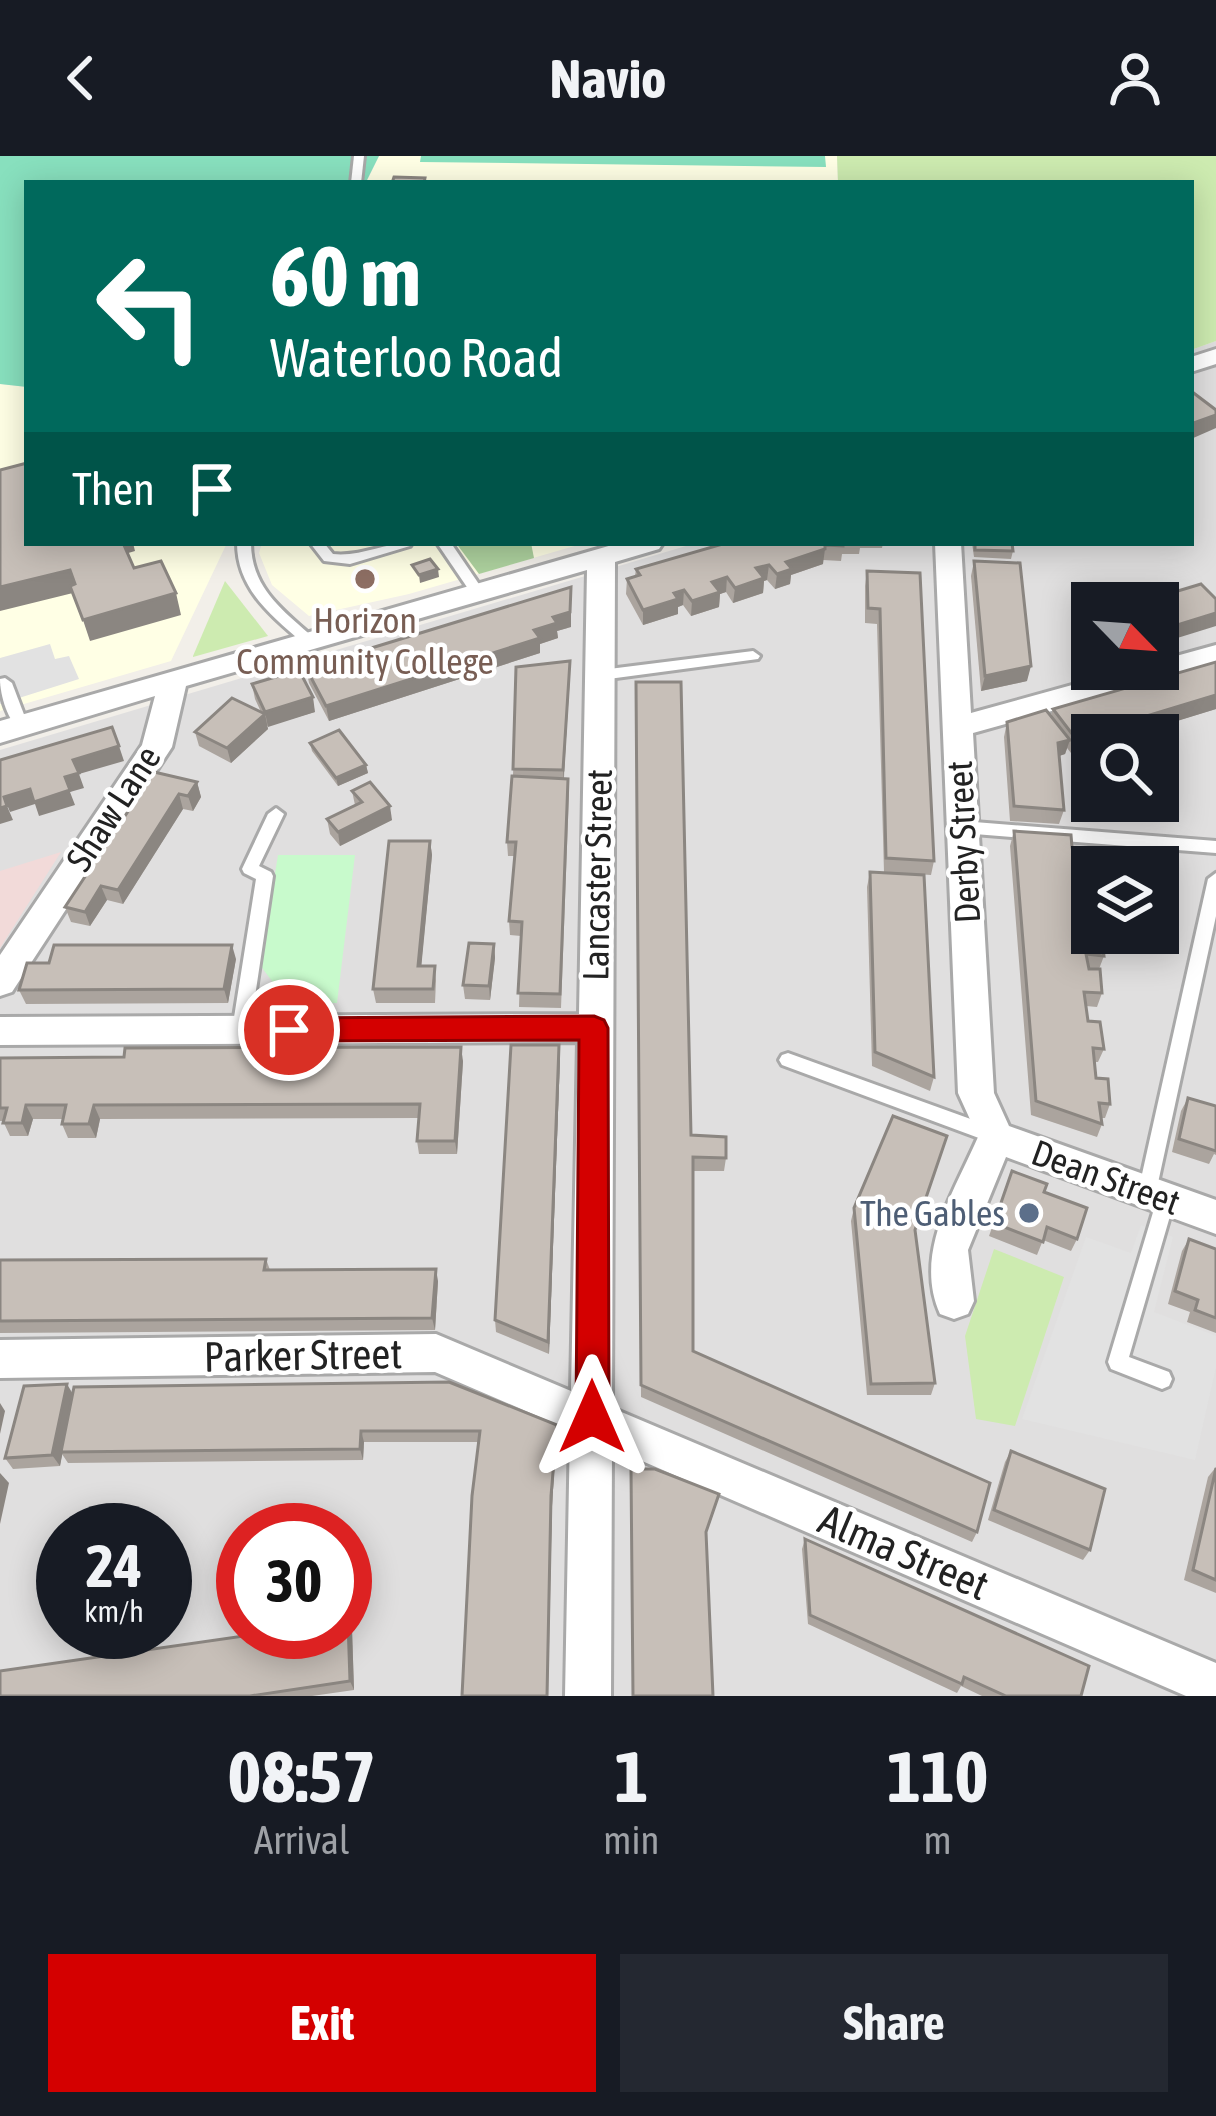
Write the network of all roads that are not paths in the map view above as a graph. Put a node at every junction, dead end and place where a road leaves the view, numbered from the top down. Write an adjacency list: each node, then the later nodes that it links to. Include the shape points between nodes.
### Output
1 (244, 546): 9 (lane, via 242,566 254,588)
2 (319, 546): 3 (lane, via 329,558 350,560)
3 (395, 546)
4 (445, 546): 8 (lane)
5 (640, 546): 7 (street)
6 (949, 546): 15 (street, Derby Street)
7 (601, 557): 8 (street); 12 (street, Lancaster Street)
8 (478, 593): 9 (street)
9 (308, 640): 13 (street)
10 (1216, 655): 15 (street)
11 (753, 656): 12 (lane)
12 (601, 675): 22 (street, Lancaster Street)
13 (173, 680): 16 (street); 21 (street, Shaw Lane, via 157,747)
14 (5, 683): 16 (lane)
15 (958, 727): 18 (street, Derby Street)
16 (11, 729)
17 (277, 814): 23 (lane, via 250,869 265,876)
18 (962, 827): 19 (lane); 26 (street, Derby Street, via 976,1093)
19 (1216, 847)
20 (1216, 879): 27 (lane)
21 (0, 982)
22 (594, 1028): 23 (street); 32 (street, Lancaster Street)
23 (242, 1030): 24 (street)
24 (0, 1031)
25 (788, 1060): 26 (lane)
26 (996, 1136): 27 (street, Dean Street); 29 (street, via 949,1250)
27 (1156, 1195): 28 (street, Dean Street); 31 (lane, via 1118,1362)
28 (1216, 1217)
29 (954, 1300)
30 (0, 1359): 32 (street, Parker Street, via 436,1353)
31 (1162, 1379)
32 (592, 1417): 33 (street, Alma Street); 34 (street, Lancaster Street)
33 (1216, 1686)
34 (588, 1696)

